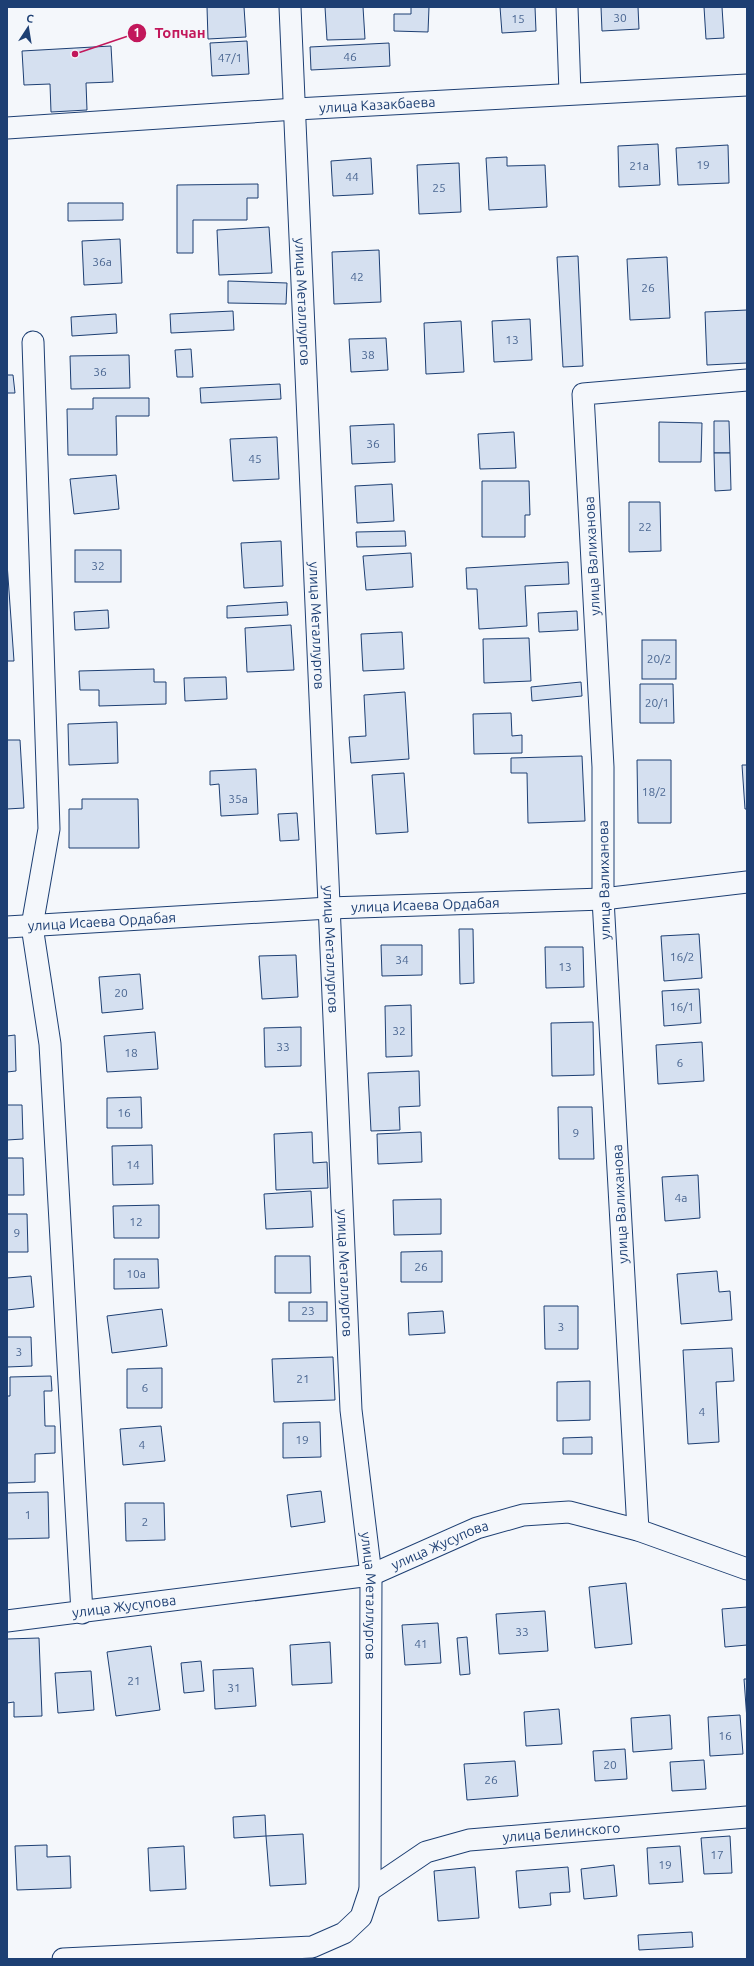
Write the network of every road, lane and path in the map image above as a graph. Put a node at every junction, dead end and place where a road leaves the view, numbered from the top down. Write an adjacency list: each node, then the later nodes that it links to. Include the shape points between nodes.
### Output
1 (290, 7): 5 (street, улица Металлургов)
2 (567, 7): 4 (street)
3 (747, 85): 4 (street, улица Казакбаева)
4 (570, 93): 5 (street, улица Казакбаева)
5 (296, 109): 6 (street, улица Казакбаева); 11 (street, улица Металлургов)
6 (7, 128)
7 (33, 342): 12 (street, via 49,829)
8 (747, 380): 10 (street, улица Валиханова, via 583,394 603,767)
9 (747, 882): 10 (street, улица Исаева Ордабая)
10 (603, 899): 11 (street, улица Исаева Ордабая); 14 (street, улица Валиханова)
11 (329, 908): 12 (street, улица Исаева Ордабая); 16 (street, улица Металлургов, via 351,1410)
12 (32, 926): 13 (street, улица Исаева Ордабая); 17 (street, via 50,1044)
13 (7, 927)
14 (638, 1530): 15 (street, улица Жусупова); 16 (street, улица Жусупова, via 569,1512 523,1515 477,1528)
15 (747, 1569)
16 (371, 1575): 17 (street, улица Жусупова); 20 (street, улица Металлургов)
17 (82, 1613): 18 (street, улица Жусупова)
18 (7, 1621)
19 (747, 1817): 20 (street, улица Белинского, via 469,1840 426,1852)
20 (378, 1884): 21 (street, via 360,1917 344,1933 312,1947)
21 (63, 1959)

